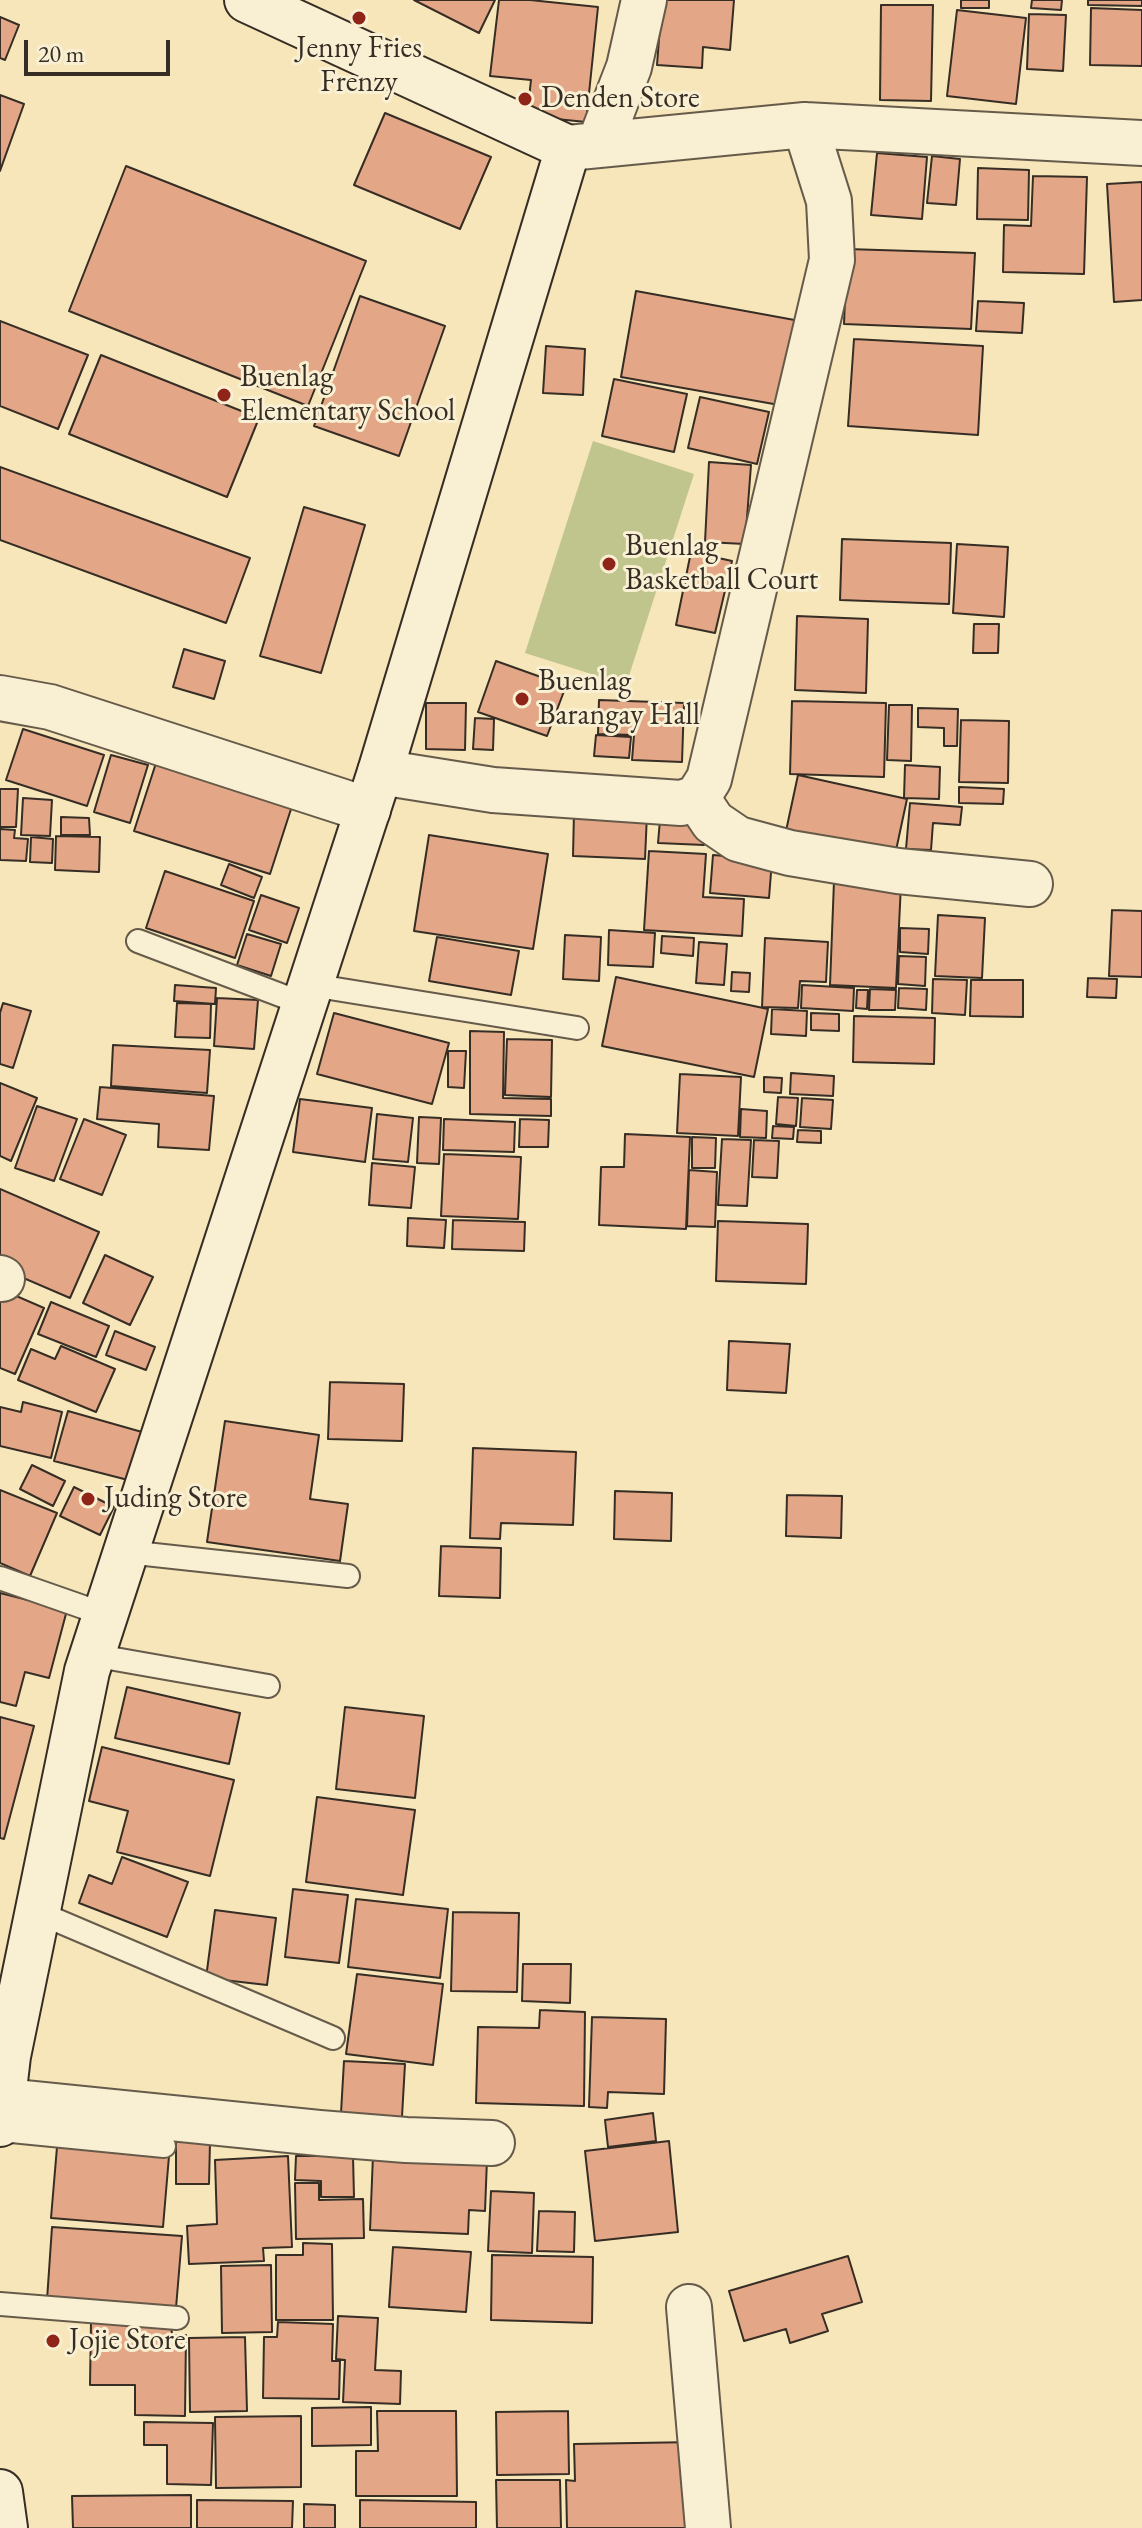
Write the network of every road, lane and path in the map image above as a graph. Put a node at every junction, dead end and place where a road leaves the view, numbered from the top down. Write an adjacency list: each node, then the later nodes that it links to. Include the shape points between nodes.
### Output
1 (247, 0): 5 (street)
2 (644, 0): 5 (street, via 629,67)
3 (805, 125): 4 (street); 5 (street); 8 (street, via 829,201 832,260 709,779)
4 (1142, 143)
5 (583, 146): 7 (street)
6 (0, 698): 7 (street)
7 (374, 791): 8 (street, via 493,790 681,803); 11 (street)
8 (697, 798): 9 (street, via 713,822 738,839 790,853 898,871)
9 (1030, 884)
10 (138, 941): 11 (lane)
11 (308, 995): 12 (lane); 13 (street)
12 (577, 1028)
13 (127, 1552): 14 (lane); 16 (street)
14 (348, 1576)
15 (0, 1578): 16 (lane)
16 (99, 1635): 17 (lane); 18 (street)
17 (268, 1686)
18 (37, 1912): 19 (lane); 20 (street)
19 (333, 2038)
20 (4, 2053): 21 (street)
21 (1, 2119): 22 (street); 23 (lane)
22 (492, 2143)
23 (164, 2146)
24 (0, 2304): 26 (lane)
25 (689, 2307): 29 (street)
26 (177, 2318)
27 (0, 2492): 28 (street)
28 (5, 2528)
29 (708, 2528)

